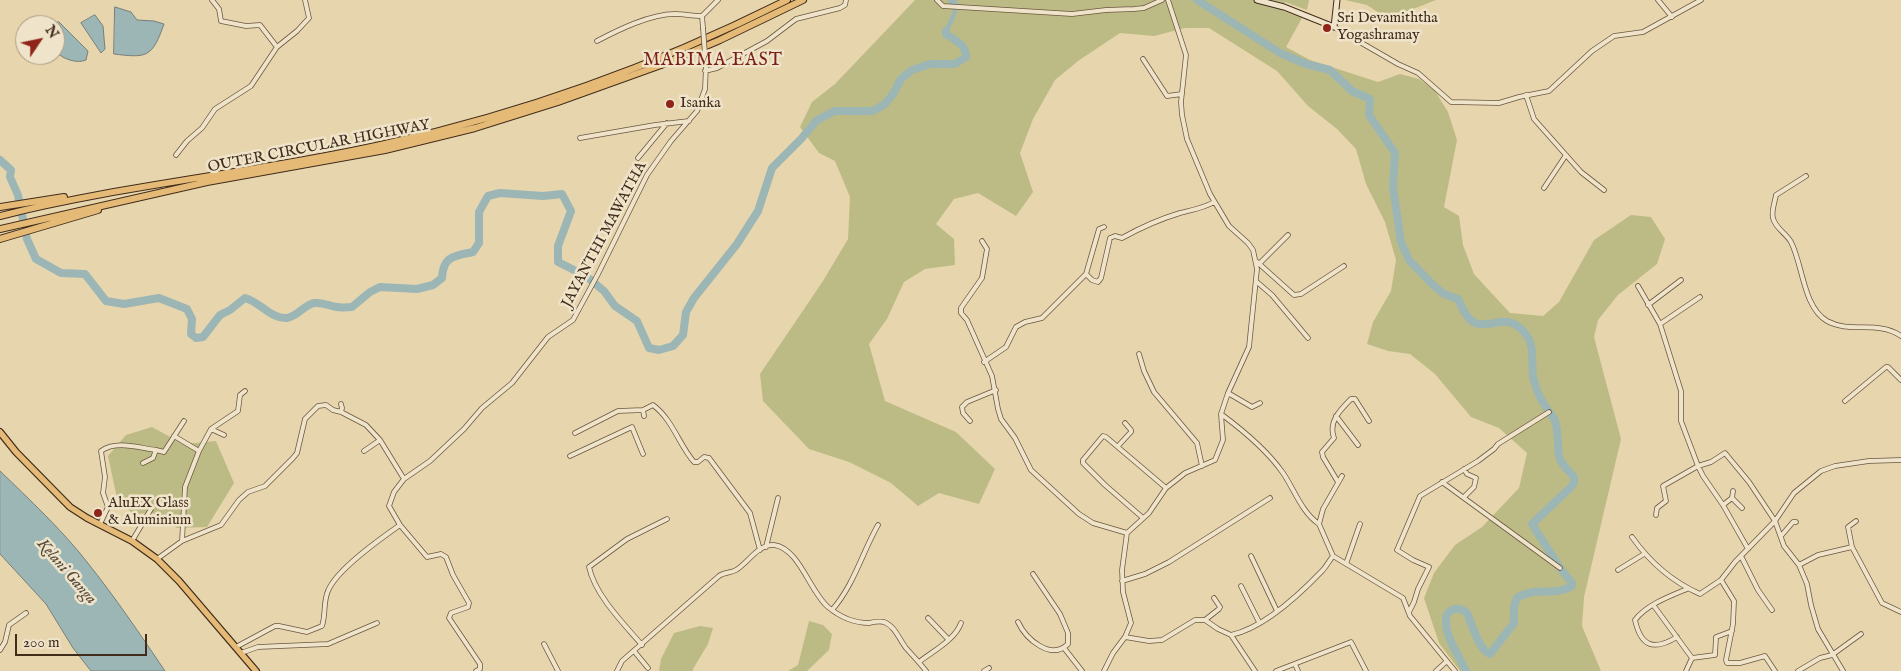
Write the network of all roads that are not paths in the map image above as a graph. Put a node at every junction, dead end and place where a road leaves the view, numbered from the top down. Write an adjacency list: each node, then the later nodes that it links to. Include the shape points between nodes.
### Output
1 (212, 0): 19 (street, via 222,21 260,25)
2 (305, 0): 19 (street, via 309,18)
3 (718, 0): 15 (street)
4 (787, 0): 24 (highway, OUTER CIRCULAR HIGHWAY, via 680,49)
5 (803, 0): 24 (highway, OUTER CIRCULAR HIGHWAY, via 668,62)
6 (847, 0): 7 (street); 21 (street, via 840,8 796,19 767,42 717,68)
7 (852, 0)
8 (937, 0): 9 (street, via 943,6 1072,14 1144,8)
9 (1162, 0)
10 (1168, 0): 22 (street, via 1186,55)
11 (1257, 0): 17 (street)
12 (1337, 0): 17 (street)
13 (1658, 0): 16 (street)
14 (1701, 0): 16 (street)
15 (702, 16): 18 (street, via 662,16 618,30); 21 (street, JAYANTHI MAWATHA, bridge)
16 (1672, 17): 23 (street, via 1643,32 1614,36 1592,51 1549,91)
17 (1334, 27): 23 (street, via 1418,73 1452,102 1499,103)
18 (597, 41)
19 (277, 47): 28 (street, via 251,86 215,109)
20 (1143, 59): 22 (street, via 1167,96)
21 (706, 69): 25 (street, JAYANTHI MAWATHA, via 705,89 697,111)
22 (1182, 94): 37 (street, via 1187,140)
23 (1526, 96): 29 (street, via 1534,119)
24 (557, 99): 31 (highway, OUTER CIRCULAR HIGHWAY, via 384,145)
25 (689, 121): 26 (street); 94 (street, JAYANTHI MAWATHA, via 647,175 573,320 548,338 512,383 482,408 430,461)
26 (667, 124): 27 (street); 30 (street)
27 (580, 138)
28 (176, 155)
29 (1566, 155): 33 (street); 35 (street)
30 (638, 158)
31 (275, 167): 34 (highway, OUTER CIRCULAR HIGHWAY); 36 (highway, OUTER CIRCULAR HIGHWAY)
32 (1806, 176): 54 (street, via 1776,195 1772,214 1773,221 1791,241 1810,302 1826,320 1843,327 1875,326)
33 (1544, 188)
34 (127, 189): 38 (highway); 39 (highway, OUTER CIRCULAR HIGHWAY)
35 (1604, 190)
36 (130, 199): 41 (highway, OUTER CIRCULAR HIGHWAY); 43 (highway)
37 (1214, 202): 45 (street, via 1230,226 1248,243); 47 (street, via 1153,223 1122,238 1110,238 1101,278 1098,282)
38 (0, 207)
39 (0, 216)
40 (1104, 227): 47 (street, via 1099,230)
41 (0, 229)
42 (1288, 235): 45 (street)
43 (0, 240)
44 (982, 241): 57 (street, via 987,248 982,278 961,308 961,313)
45 (1258, 263): 46 (street, via 1294,295 1302,294); 49 (street)
46 (1344, 266)
47 (1086, 274): 57 (street, via 1042,318 1016,327 1006,348)
48 (1681, 280): 52 (street)
49 (1257, 282): 55 (street); 61 (street, via 1252,301 1249,347)
50 (1638, 286): 52 (street)
51 (1700, 297): 53 (street)
52 (1648, 305): 53 (street)
53 (1660, 324): 91 (street, via 1681,391 1681,421)
54 (1901, 336)
55 (1308, 338)
56 (1140, 354): 90 (street, via 1154,392 1197,443)
57 (984, 362): 59 (street)
58 (1901, 380): 62 (street, via 1886,367)
59 (996, 390): 72 (street, via 962,407); 117 (street, via 1002,419 1031,470 1079,514 1093,523)
60 (245, 391): 75 (street, via 240,395 238,411)
61 (1228, 393): 63 (street, via 1252,407); 68 (street)
62 (1845, 401)
63 (1260, 403)
64 (341, 404): 66 (street)
65 (643, 410): 69 (street); 77 (street, via 618,411); 125 (street, via 654,405 658,409 694,462 709,458 750,513)
66 (341, 412): 80 (street, via 366,425); 121 (street, via 326,405 318,406 305,419 297,453 265,486 248,492 221,525)
67 (1549, 412): 92 (street)
68 (1221, 414): 90 (street, via 1224,440 1215,460); 113 (street, via 1264,451)
69 (644, 416)
70 (1336, 416): 73 (street, via 1351,399 1355,399); 81 (street); 95 (street, via 1331,430 1334,438 1322,452)
71 (184, 421): 79 (street)
72 (970, 421)
73 (1369, 421)
74 (1125, 423): 82 (street, via 1131,432)
75 (212, 429): 78 (street); 84 (street)
76 (0, 432): 112 (main road, via 70,507)
77 (575, 433)
78 (224, 435)
79 (174, 436): 83 (street, via 164,452); 84 (street)
80 (380, 440): 85 (street); 94 (street)
81 (1358, 445)
82 (1118, 446): 97 (street); 107 (street, via 1103,436 1083,463)
83 (156, 450): 89 (street, via 153,458); 112 (street, via 122,445 101,451 105,477 103,493 108,506)
84 (199, 451): 121 (street, via 186,487)
85 (364, 451)
86 (643, 454): 87 (street, via 632,427)
87 (570, 456)
88 (1901, 460): 109 (street, via 1869,461 1821,470 1794,493)
89 (143, 464)
90 (1202, 466): 97 (street, via 1185,473)
91 (1698, 466): 103 (street); 106 (street, via 1663,486 1666,501 1657,508); 109 (street, via 1725,453)
92 (1464, 469): 96 (street); 99 (street, via 1465,473 1476,478 1474,487)
93 (1342, 476): 95 (street)
94 (404, 479): 115 (street, JAYANTHI MAWATHA, via 389,506)
95 (1338, 482): 113 (street, via 1323,509)
96 (1442, 482): 99 (street); 145 (street, via 1420,496 1397,550 1429,567)
97 (1166, 488): 107 (street)
98 (1733, 491): 102 (street)
99 (1464, 497): 133 (street)
100 (778, 498): 122 (street)
101 (1270, 498): 137 (street, via 1169,562)
102 (1732, 498): 103 (street); 104 (street)
103 (1723, 505): 124 (street)
104 (1742, 508)
105 (150, 509): 120 (street)
106 (1656, 514)
107 (1143, 518): 117 (street)
108 (667, 519): 161 (street, via 627,540 589,567 606,601)
109 (1775, 521): 118 (street); 124 (street)
110 (1856, 521): 123 (street, via 1848,527)
111 (1796, 522): 118 (street)
112 (100, 524): 120 (main road)
113 (1319, 524): 128 (street)
114 (1360, 524): 131 (street)
115 (400, 525): 162 (street, via 357,558 329,588 322,626 307,632 275,626); 175 (street, via 428,556 441,554 446,557 469,603 468,607 451,613 449,618 480,664)
116 (878, 525): 142 (street, via 856,574)
117 (1127, 533): 137 (street)
118 (1781, 536): 132 (street, via 1784,546)
119 (1632, 537): 126 (street)
120 (132, 541): 130 (main road)
121 (182, 541): 130 (street)
122 (766, 546): 125 (street); 142 (street, via 774,545 786,550 805,573 816,594)
123 (1852, 547): 132 (street, via 1818,555); 146 (street, via 1882,602)
124 (1748, 549): 129 (street)
125 (760, 550): 161 (street, via 736,571 722,573)
126 (1644, 554): 134 (street); 139 (street)
127 (1251, 556): 144 (street)
128 (1333, 556): 131 (street); 144 (street, via 1315,578)
129 (1741, 556): 136 (street); 143 (street)
130 (157, 559): 162 (main road)
131 (1346, 564): 145 (street, via 1402,598)
132 (1799, 565): 167 (street, via 1818,628)
133 (1560, 568)
134 (1618, 570)
135 (1033, 574): 163 (street, via 1068,633 1068,644)
136 (1721, 580): 139 (street, via 1700,594); 154 (street, via 1734,601)
137 (1122, 581): 158 (street, via 1131,623)
138 (1241, 586): 151 (street)
139 (1687, 588): 141 (street)
140 (1214, 598): 149 (street, via 1220,607)
141 (1654, 606): 157 (street); 157 (street, via 1640,613 1635,620 1645,642 1661,644)
142 (832, 610): 170 (street, via 850,621 882,621 892,626)
143 (1772, 610)
144 (1277, 611): 151 (street)
145 (1408, 612): 169 (street)
146 (1901, 612)
147 (26, 613): 164 (street, via 9,625)
148 (928, 618): 159 (street)
149 (1205, 620): 156 (street); 158 (street, via 1195,620 1162,640)
150 (1018, 622): 163 (street, via 1022,632 1035,644 1055,651)
151 (1259, 622): 156 (street)
152 (377, 623): 166 (street, via 328,644 258,647)
153 (962, 623): 159 (street)
154 (1732, 631): 168 (street, via 1716,637 1715,655); 189 (street, via 1727,662 1740,663 1765,656)
155 (1861, 634): 167 (street)
156 (1231, 635): 182 (street)
157 (1677, 637): 168 (street)
158 (1125, 638): 181 (street)
159 (948, 639): 170 (street)
160 (544, 644): 176 (street)
161 (642, 644): 165 (street)
162 (236, 647): 166 (main road)
163 (1064, 648): 180 (street)
164 (0, 650)
165 (634, 652): 172 (street); 177 (street, via 622,660)
166 (241, 653): 174 (main road)
167 (1832, 654): 190 (street); 191 (street)
168 (1692, 658): 188 (street)
169 (1447, 661): 186 (street); 187 (street)
170 (919, 662): 178 (street)
171 (1295, 664): 183 (street); 184 (street); 185 (street, via 1352,642)
172 (648, 668)
173 (989, 668): 179 (street)
174 (256, 671)
175 (476, 671)
176 (558, 671)
177 (617, 671)
178 (926, 671)
179 (984, 671)
180 (1082, 671)
181 (1104, 671)
182 (1255, 671)
183 (1276, 671)
184 (1298, 671)
185 (1366, 671)
186 (1436, 671)
187 (1456, 671)
188 (1686, 671)
189 (1775, 671)
190 (1798, 671)
191 (1843, 671)

